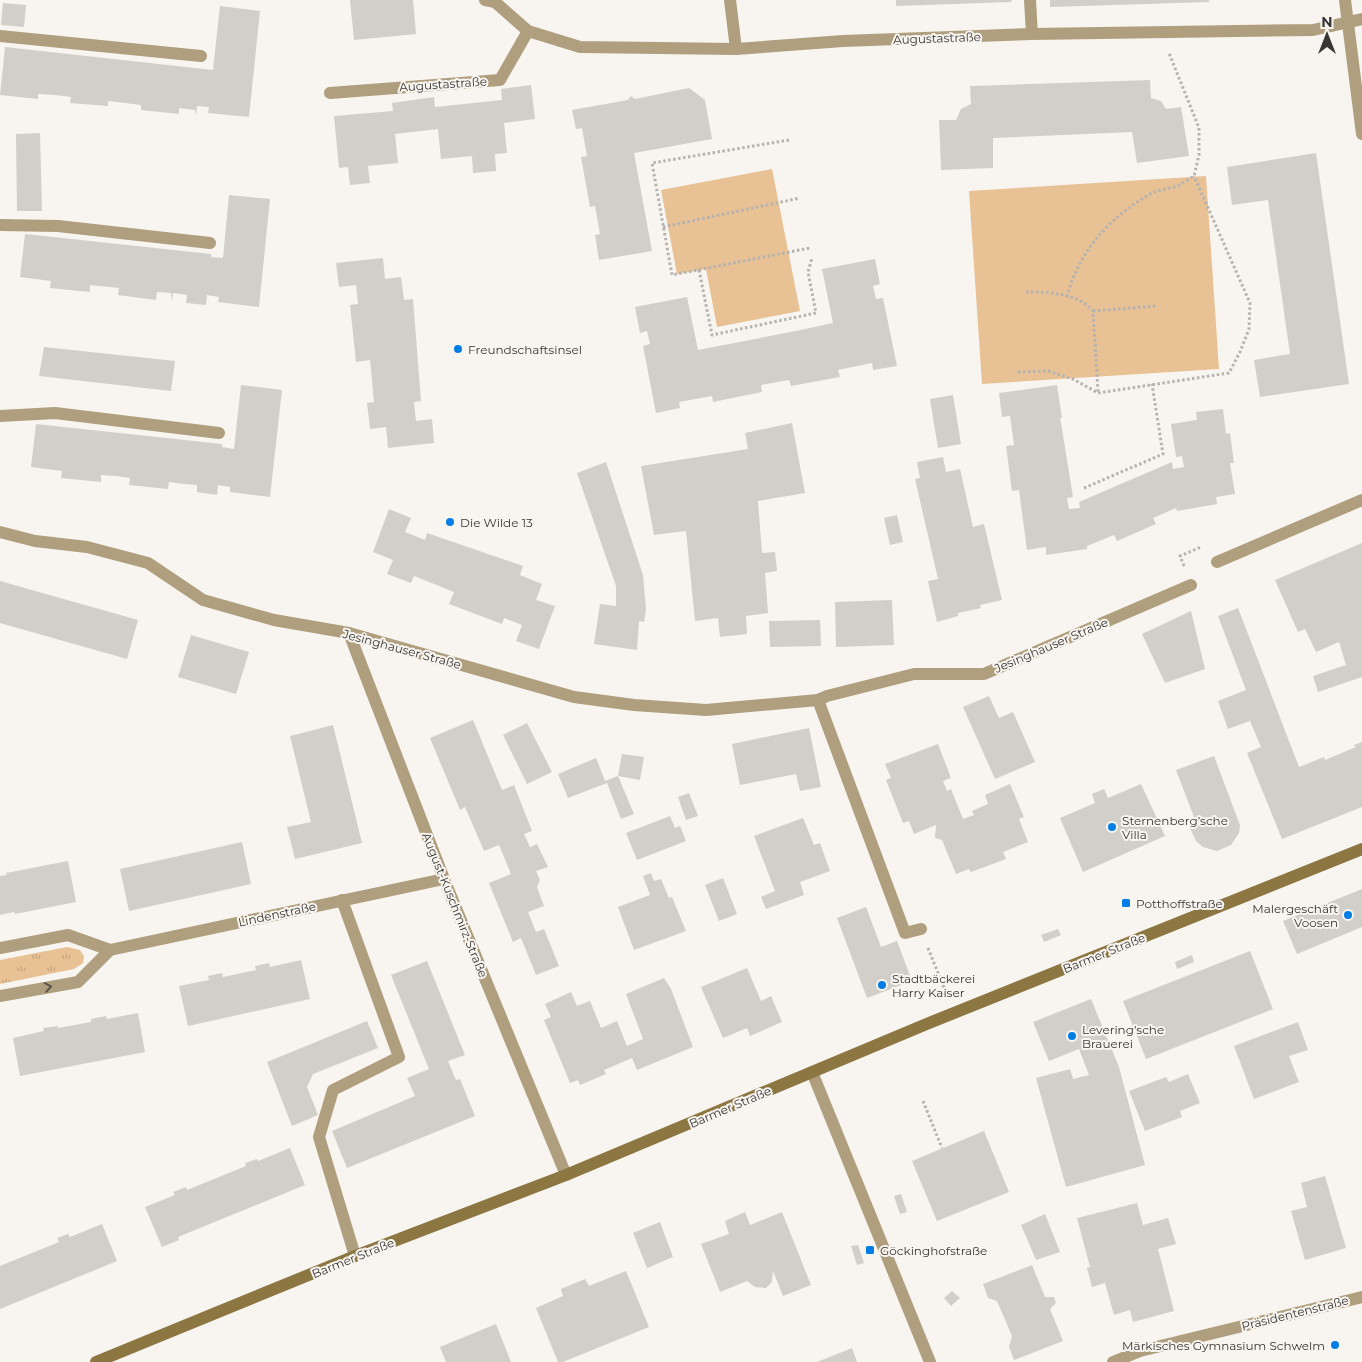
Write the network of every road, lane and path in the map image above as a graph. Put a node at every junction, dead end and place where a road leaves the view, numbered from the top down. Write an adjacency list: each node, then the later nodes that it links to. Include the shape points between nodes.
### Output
1 (485, 0): 7 (street, Augustastraße, via 495,2)
2 (730, 0): 11 (street)
3 (1030, 0): 9 (street)
4 (1345, 0): 6 (street)
5 (1362, 19): 6 (street, Augustastraße)
6 (1347, 23): 8 (street, Augustastraße, via 1313,30); 14 (street)
7 (528, 31): 11 (street, Augustastraße, via 580,47); 13 (street, Augustastraße, via 500,80)
8 (1161, 32): 9 (street, Augustastraße); 16 (path, via 1199,128 1199,155)
9 (1032, 34): 11 (street, Augustastraße, via 843,41)
10 (0, 36): 12 (street)
11 (736, 49)
12 (201, 56)
13 (330, 92)
14 (1362, 134)
15 (789, 140): 19 (path, via 652,164)
16 (1194, 176): 25 (path, via 1177,186 1154,192 1107,227 1088,248 1073,274); 29 (path, via 1250,303 1249,329 1229,373)
17 (800, 198): 19 (path)
18 (0, 225): 20 (street, via 58,226)
19 (663, 227): 23 (path, via 672,276)
20 (210, 243)
21 (810, 248): 23 (path)
22 (812, 258): 23 (path, via 808,272 816,314 712,335)
23 (698, 270)
24 (1026, 292): 25 (path, via 1054,292)
25 (1067, 297): 27 (path)
26 (1157, 306): 27 (path)
27 (1093, 311): 30 (path)
28 (1018, 372): 30 (path, via 1048,371)
29 (1152, 384): 30 (path); 33 (path, via 1163,454)
30 (1098, 392)
31 (0, 416): 32 (street, via 55,413)
32 (219, 432)
33 (1084, 488)
34 (1362, 500): 36 (street)
35 (0, 532): 38 (street, Jesinghauser Straße, via 35,542 88,546 148,563 203,600 274,620)
36 (1218, 562)
37 (1191, 585): 39 (street, Jesinghauser Straße, via 984,674 914,674)
38 (349, 633): 39 (street, Jesinghauser Straße, via 574,696 608,702 706,710); 41 (street, August-Kuschmirz-Straße)
39 (818, 700): 43 (street, via 905,933)
40 (1362, 849): 47 (street, Barmer Straße)
41 (444, 879): 42 (street, Lindenstraße); 51 (street, August-Kuschmirz-Straße)
42 (342, 900): 45 (street, Lindenstraße); 52 (street, via 399,1057 333,1090 319,1137)
43 (921, 929): 47 (path)
44 (0, 948): 45 (street, via 68,935)
45 (110, 950): 46 (street, one-way to 45, via 78,982)
46 (0, 996)
47 (953, 1014): 48 (street, Barmer Straße)
48 (812, 1072): 51 (street, Barmer Straße); 55 (street)
49 (923, 1101): 50 (path)
50 (942, 1148)
51 (566, 1175): 52 (street, Barmer Straße)
52 (355, 1256): 54 (street, Barmer Straße)
53 (1362, 1296): 56 (street, Präsidentenstraße, via 1140,1351)
54 (96, 1362)
55 (930, 1362)
56 (1112, 1362)

